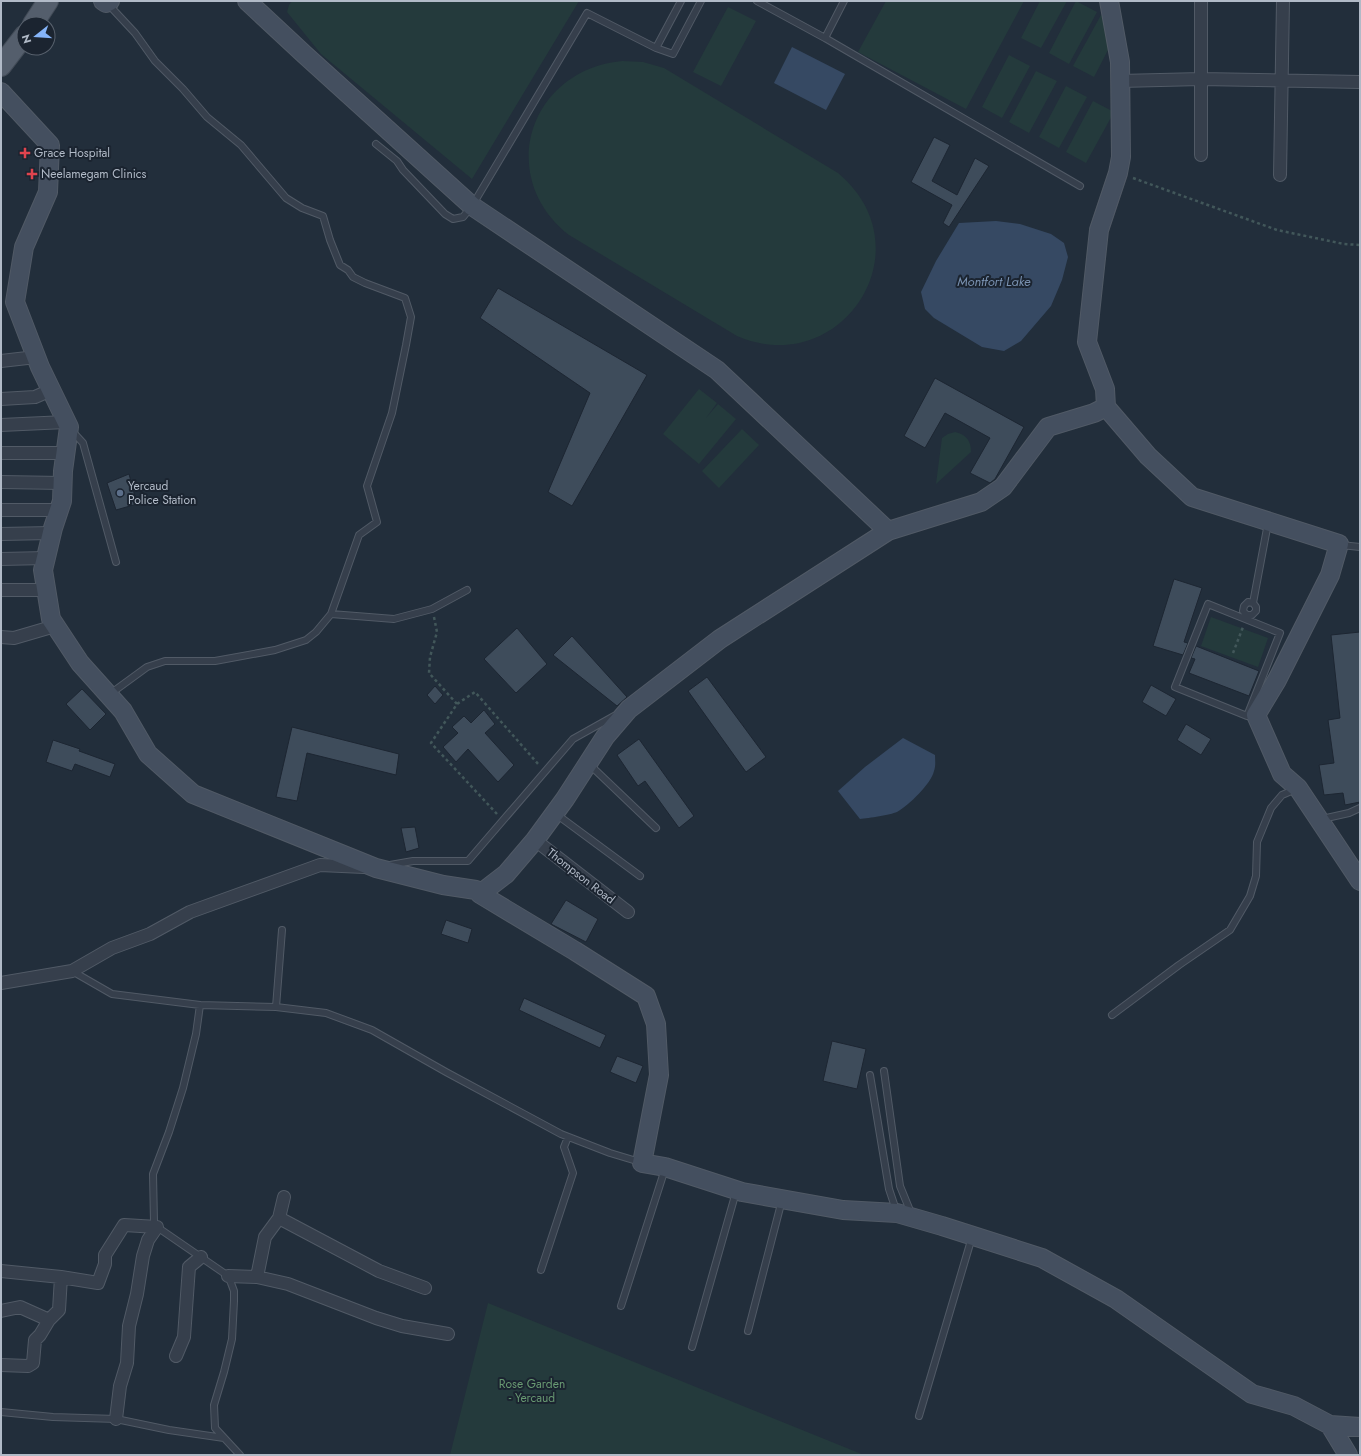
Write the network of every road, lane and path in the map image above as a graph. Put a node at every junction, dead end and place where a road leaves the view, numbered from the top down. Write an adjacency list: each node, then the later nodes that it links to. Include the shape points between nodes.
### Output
1 (48, 1): 11 (main road)
2 (248, 1): 26 (main road)
3 (681, 1): 14 (lane)
4 (701, 1): 14 (lane, via 673,54)
5 (760, 1): 12 (lane)
6 (844, 1): 12 (lane)
7 (1109, 1): 17 (main road, via 1120,62)
8 (1201, 1): 16 (street)
9 (1283, 1): 18 (street)
10 (106, 2): 56 (lane, via 135,33 155,61 207,117 241,145 286,198 323,216 340,265 353,277 405,298 411,317 406,345 392,412 367,486 377,522 360,535)
11 (38, 16)
12 (825, 38): 25 (lane)
13 (16, 46): 15 (main road)
14 (656, 48): 26 (lane, via 587,13)
15 (1, 66)
16 (1201, 79): 17 (street); 18 (street); 22 (street)
17 (1120, 81): 23 (main road, via 1121,157)
18 (1282, 81): 19 (street); 24 (street)
19 (1360, 82)
20 (1, 92): 28 (main road, via 50,145 48,192 24,247 15,302)
21 (376, 144): 26 (lane, via 397,161 449,218 463,217)
22 (1200, 155)
23 (1118, 173): 27 (path, via 1277,230); 32 (main road, via 1099,230 1087,342 1105,389)
24 (1280, 175)
25 (1080, 186)
26 (472, 206): 42 (main road, via 717,370)
27 (1360, 245)
28 (36, 356): 29 (street); 30 (main road)
29 (1, 361)
30 (51, 390): 31 (street, via 35,397); 33 (main road)
31 (1, 400)
32 (1106, 408): 41 (main road, via 1148,456 1192,497); 42 (main road, via 1048,427 1003,487 981,502)
33 (68, 424): 34 (street); 36 (main road); 49 (lane, via 82,444)
34 (1, 426)
35 (1, 453): 36 (street)
36 (66, 453): 38 (main road)
37 (1, 482): 38 (street)
38 (62, 483): 40 (main road)
39 (1, 510): 40 (street)
40 (59, 510): 43 (main road)
41 (1268, 522): 45 (main road); 53 (lane)
42 (888, 531): 66 (main road, via 720,639)
43 (51, 533): 44 (street); 47 (main road)
44 (1, 534)
45 (1339, 544): 46 (lane); 69 (main road, via 1330,576 1277,680 1256,715 1282,774)
46 (1360, 547)
47 (46, 558): 48 (street); 51 (main road, via 43,570)
48 (1, 559)
49 (116, 562)
50 (1, 590): 51 (street)
51 (46, 590): 61 (main road, via 51,619)
52 (467, 590): 55 (lane)
53 (1253, 603): 54 (lane, via 1245,604); 58 (lane, via 1256,606)
54 (1243, 608): 57 (lane); 58 (lane, via 1247,615)
55 (432, 609): 56 (lane, via 394,619); 65 (path, via 437,632 430,657 429,673)
56 (331, 614): 64 (lane, via 306,640 274,650 215,661 165,661 147,667)
57 (1232, 614): 59 (lane); 60 (lane, via 1208,604 1175,687 1247,716 1280,633)
58 (1255, 614): 60 (lane)
59 (1246, 619): 60 (lane); 63 (path)
60 (1258, 624)
61 (55, 626): 62 (street, via 14,638); 64 (main road, via 80,663)
62 (1, 637)
63 (1233, 653)
64 (109, 695): 76 (main road, via 122,711 148,754 193,794)
65 (457, 704): 68 (path, via 475,692); 73 (path, via 431,743)
66 (628, 709): 67 (main road); 68 (lane, via 573,739)
67 (588, 763): 71 (main road); 74 (lane)
68 (545, 772): 73 (lane)
69 (1298, 788): 72 (main road); 86 (lane, via 1282,794 1271,808 1257,842 1256,876 1252,889 1230,930)
70 (1360, 808): 72 (lane)
71 (554, 813): 75 (main road); 77 (lane)
72 (1319, 820): 78 (main road)
73 (503, 821): 76 (lane, via 468,862 412,861)
74 (656, 828)
75 (535, 840): 79 (main road, via 506,874); 80 (street, Thompson Road)
76 (376, 868): 79 (main road, via 443,885 476,890); 82 (street, via 320,865 286,876 190,912 150,934 112,948)
77 (640, 876)
78 (1360, 881)
79 (480, 894): 90 (main road, via 646,996 656,1024 659,1075)
80 (628, 912)
81 (282, 930): 85 (lane)
82 (72, 971): 83 (street); 84 (lane, via 112,994)
83 (1, 983)
84 (200, 1006): 85 (lane); 97 (lane, via 184,1088 153,1174 154,1222)
85 (276, 1006): 89 (lane, via 326,1013 372,1030)
86 (1112, 1015)
87 (884, 1071): 95 (lane)
88 (870, 1075): 95 (lane, via 889,1189)
89 (568, 1137): 90 (lane); 100 (lane, via 564,1147 573,1173)
90 (642, 1163): 91 (main road)
91 (665, 1167): 92 (main road); 106 (lane)
92 (736, 1190): 94 (main road); 111 (lane)
93 (284, 1197): 96 (street)
94 (782, 1199): 95 (main road, via 843,1210); 109 (lane)
95 (905, 1216): 98 (main road)
96 (279, 1218): 104 (street, via 265,1237); 105 (street, via 379,1271)
97 (157, 1227): 99 (lane); 103 (street, via 124,1225 105,1255 105,1264 98,1283); 116 (street, via 148,1240 143,1256 129,1326 128,1363 120,1386)
98 (972, 1236): 115 (lane); 117 (main road, via 1042,1258 1116,1299 1252,1394 1294,1406)
99 (201, 1257): 102 (lane); 112 (street, via 189,1267 184,1337)
100 (540, 1270)
101 (1, 1271): 103 (street)
102 (228, 1276): 104 (street); 119 (lane, via 234,1291 232,1339 214,1405 215,1428)
103 (62, 1277): 108 (street, via 59,1310)
104 (257, 1277): 110 (street, via 288,1284 402,1326)
105 (425, 1288)
106 (621, 1306)
107 (1, 1311): 108 (street, via 20,1307)
108 (49, 1320): 113 (street, via 35,1340 33,1363 28,1366)
109 (748, 1331)
110 (448, 1334)
111 (692, 1347)
112 (176, 1356)
113 (1, 1365)
114 (1, 1412): 116 (lane)
115 (919, 1416)
116 (116, 1419): 119 (lane)
117 (1330, 1425): 118 (main road); 121 (main road)
118 (1360, 1427)
119 (224, 1438): 120 (lane)
120 (240, 1455)
121 (1348, 1455)

